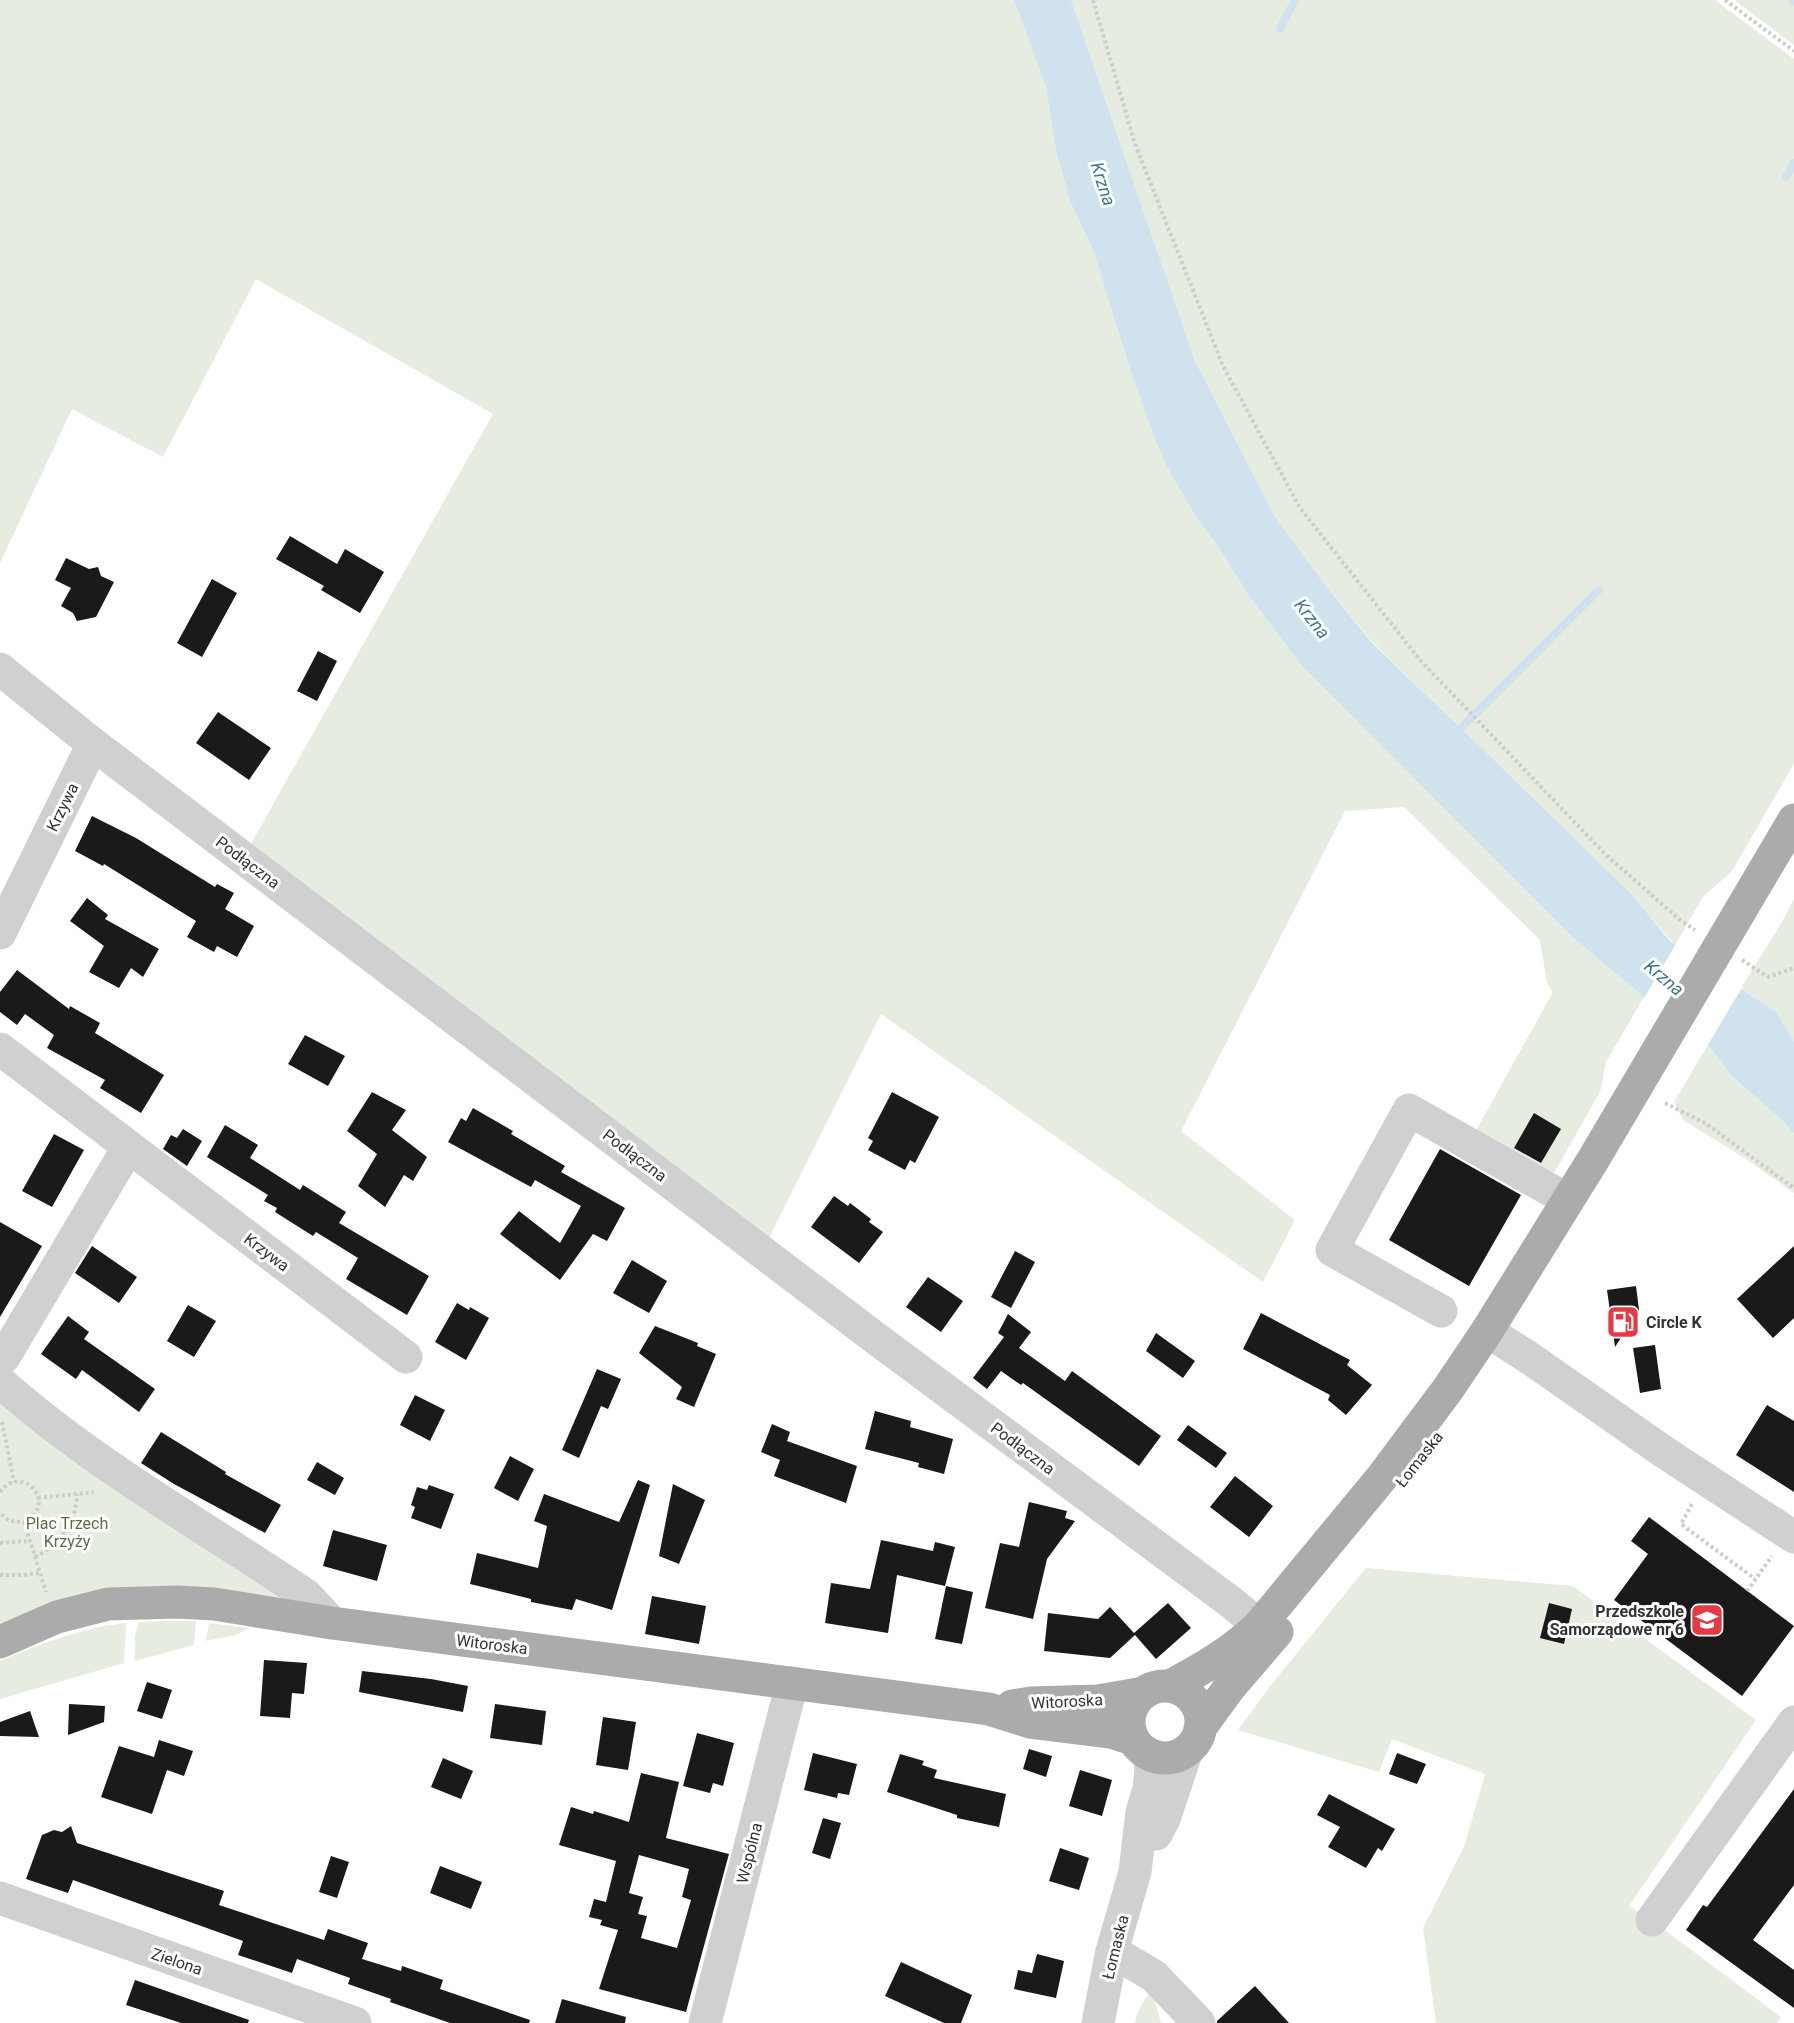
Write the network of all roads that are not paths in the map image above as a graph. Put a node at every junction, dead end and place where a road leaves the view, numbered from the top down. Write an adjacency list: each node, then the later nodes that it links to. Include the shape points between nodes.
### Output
1 (0, 669): 2 (street, Podłączna)
2 (93, 744): 4 (street, Krzywa); 16 (street, Podłączna)
3 (1794, 820): 7 (main road, Łomaska)
4 (0, 933)
5 (0, 1049): 6 (street, Krzywa)
6 (128, 1148): 11 (street, Krzywa); 12 (street)
7 (1593, 1160): 8 (main road, Łomaska); 10 (main road, Łomaska, via 1548,1265)
8 (1568, 1200): 9 (street, via 1409,1110 1332,1250); 10 (main road, Łomaska)
9 (1441, 1311)
10 (1494, 1336): 14 (street); 16 (main road, Łomaska, via 1448,1389)
11 (406, 1357)
12 (0, 1360)
13 (0, 1382): 15 (street, via 122,1476 307,1596)
14 (1791, 1535)
15 (333, 1623): 17 (main road, Witoroska, via 214,1604 127,1602 57,1617); 18 (main road, Witoroska)
16 (1266, 1631): 19 (main road, Witoroska); 22 (main road, Łomaska)
17 (0, 1642)
18 (792, 1683): 20 (main road, Witoroska); 29 (street, Wspólna)
19 (1157, 1689): 20 (main road, Witoroska, via 1098,1701 1030,1703); 22 (main road, via 1178,1689 1194,1701 1198,1710); 23 (main road, via 1138,1697 1131,1710 1129,1724)
20 (989, 1710): 23 (main road, Witoroska, via 1030,1722 1111,1732)
21 (1794, 1722): 26 (street)
22 (1194, 1739): 23 (main road, Witoroska, via 1173,1757 1165,1758); 24 (street, Łomaska, via 1164,1819)
23 (1141, 1746): 24 (street, Łomaska, via 1151,1770)
24 (1135, 1872): 27 (street, Łomaska)
25 (0, 1898): 28 (street, Zielona)
26 (1652, 1920)
27 (1112, 1951): 30 (street, Łomaska); 31 (street, via 1154,1976)
28 (355, 2023)
29 (705, 2023)
30 (1098, 2023)
31 (1199, 2023)

